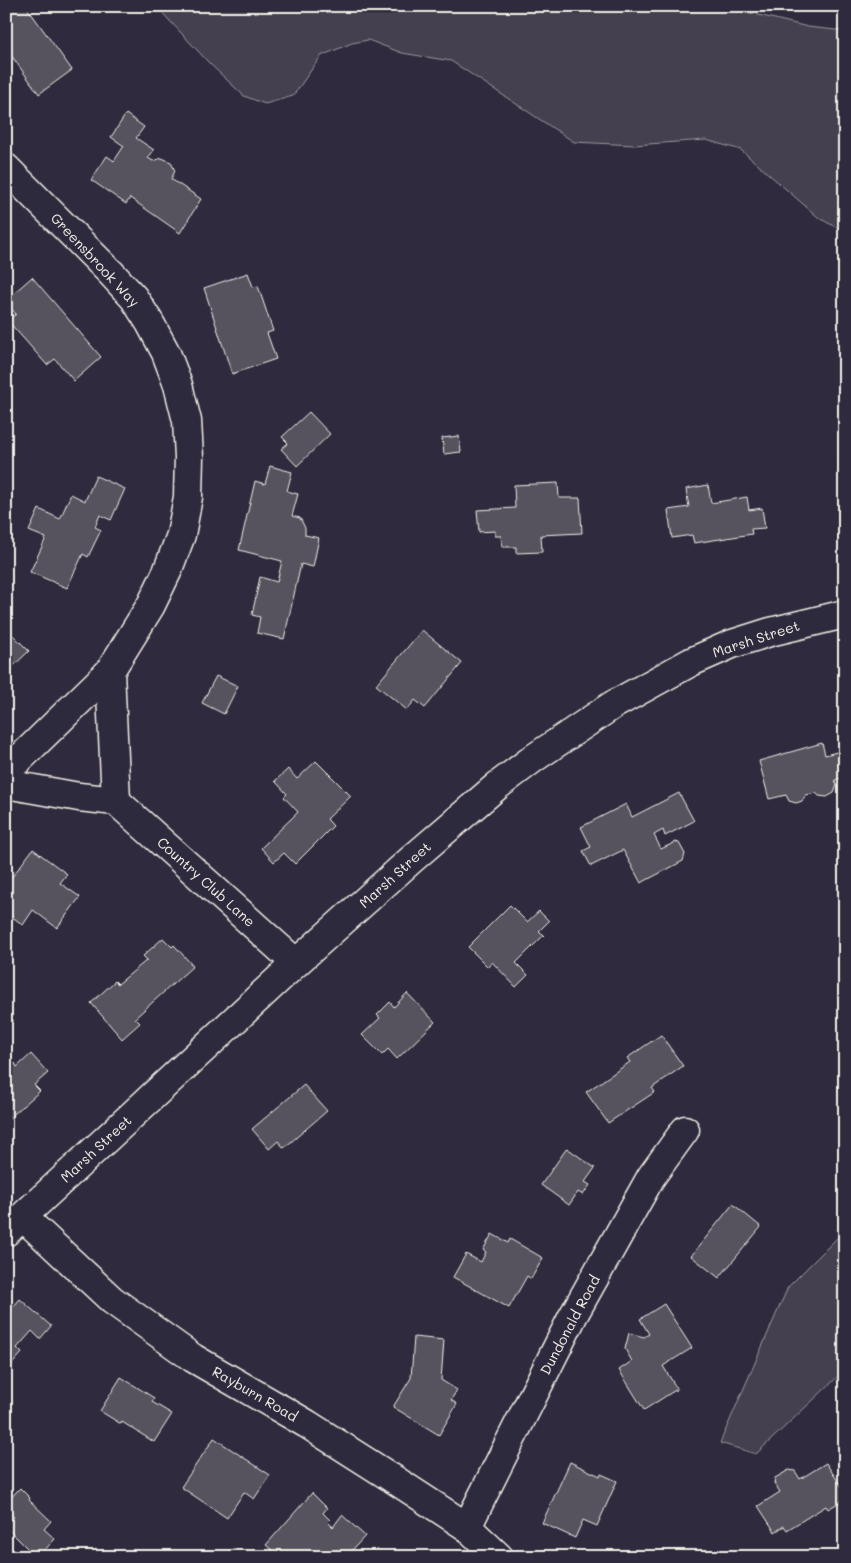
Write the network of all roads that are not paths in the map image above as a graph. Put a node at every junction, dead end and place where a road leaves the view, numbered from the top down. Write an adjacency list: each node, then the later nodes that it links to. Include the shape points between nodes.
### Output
1 (6, 168): 3 (street, Greensbrook Way, via 134,298 166,353 187,420 188,497 181,535 152,605)
2 (845, 614): 7 (street, Marsh Street, via 732,644 690,662 614,704 497,786)
3 (110, 671): 4 (street); 6 (street)
4 (6, 772)
5 (6, 784): 6 (street)
6 (116, 801): 7 (street, Country Club Lane)
7 (296, 963): 9 (street, Marsh Street)
8 (685, 1130): 10 (street, Dundonald Road, via 651,1177 573,1316)
9 (14, 1224): 10 (street, Rayburn Road, via 193,1358 307,1424)
10 (467, 1527): 11 (street, Rayburn Road)
11 (499, 1557)

